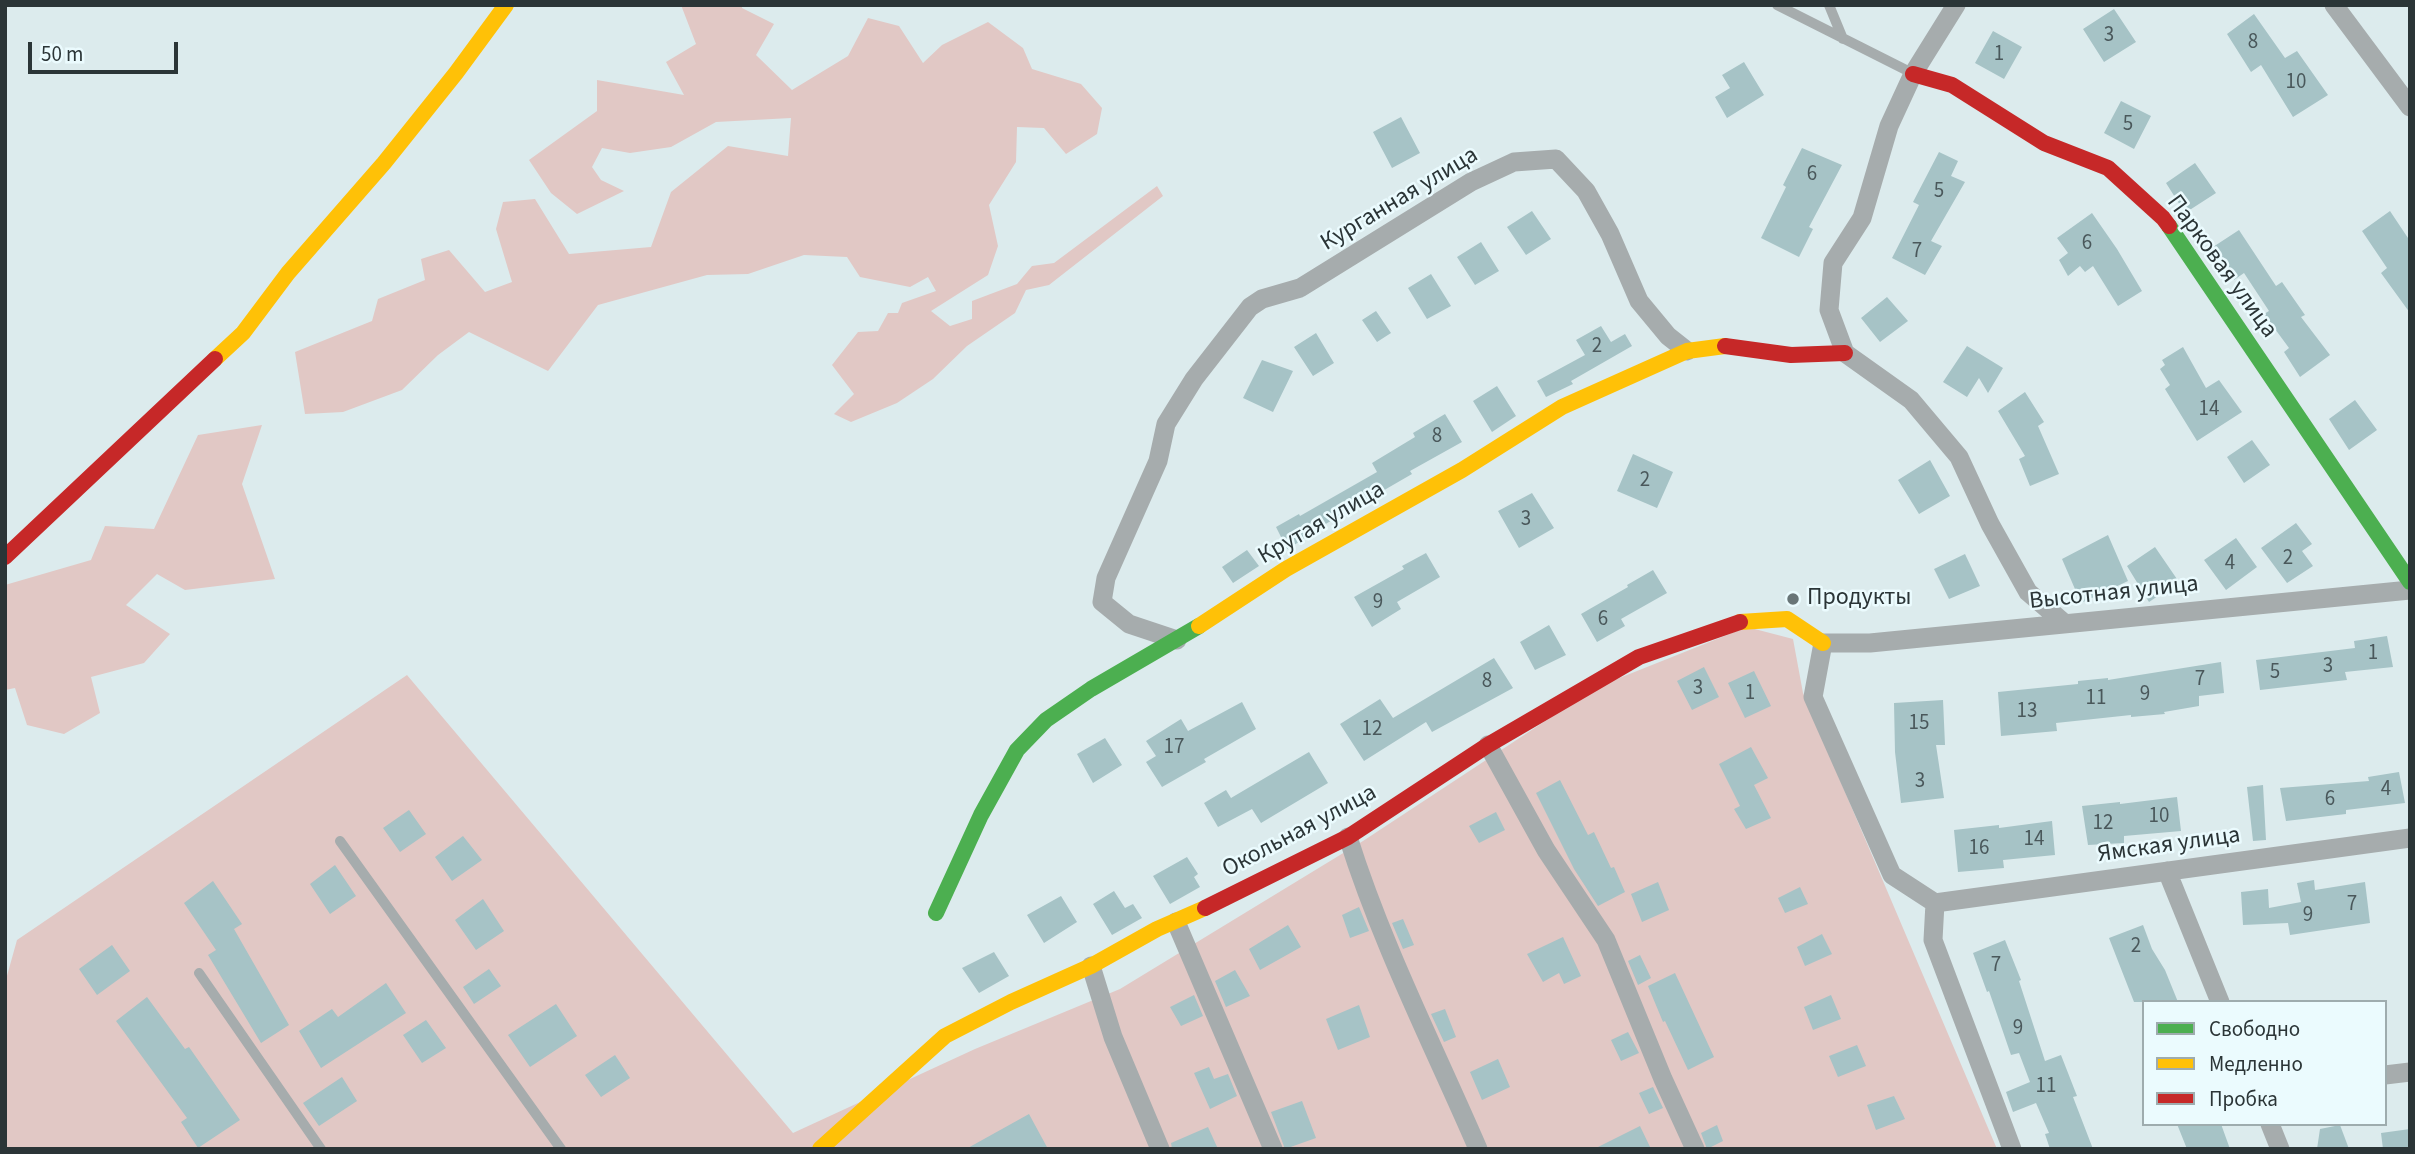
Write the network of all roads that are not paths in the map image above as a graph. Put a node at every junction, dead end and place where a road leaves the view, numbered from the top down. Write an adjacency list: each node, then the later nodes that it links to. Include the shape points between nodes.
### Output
1 (506, 5): 11 (street, via 384,163 288,273 243,333)
2 (1777, 5): 6 (lane)
3 (1829, 5): 6 (lane)
4 (1956, 5): 7 (street)
5 (2334, 5): 8 (street)
6 (1843, 38): 7 (lane)
7 (1913, 74): 10 (street, via 1888,126 1862,218 1833,264 1829,310); 12 (street, Парковая улица, via 1952,85 2044,143 2108,168 2163,218)
8 (2410, 107)
9 (1687, 351): 10 (street, Крутая улица, via 1730,345 1791,355); 15 (street, Крутая улица, via 1562,407 1462,470 1286,569); 15 (street, Курганная улица, via 1639,301 1586,191 1556,159 1514,162 1471,182 1300,288 1262,299 1250,307 1194,379 1166,424 1158,461 1106,578 1102,602 1129,624)
10 (1845, 353): 14 (street, via 1911,400 1959,457 2028,592)
11 (5, 557)
12 (2410, 582)
13 (2410, 590): 14 (street, Высотная улица)
14 (2064, 624): 16 (street, Высотная улица, via 1870,643)
15 (1177, 640): 23 (street, Крутая улица, via 1091,689 1046,720 1017,750)
16 (1822, 643): 17 (street, Окольная улица, via 1787,619 1741,622 1639,657); 22 (street, via 1813,697 1892,875)
17 (1488, 745): 18 (street, Окольная улица); 37 (street, via 1546,850 1606,940)
18 (1348, 837): 24 (street, Окольная улица); 36 (street, via 1401,979)
19 (2410, 838): 21 (street, Ямская улица)
20 (340, 841): 32 (lane)
21 (2167, 871): 22 (street, Ямская улица); 27 (street)
22 (1935, 903): 38 (street, via 1933,940)
23 (936, 913)
24 (1176, 922): 25 (street, Окольная улица); 35 (street)
25 (1091, 966): 33 (street, Окольная улица, via 945,1036); 34 (street, via 1113,1037)
26 (199, 973): 31 (lane)
27 (2219, 1000)
28 (2410, 1072): 29 (street)
29 (2387, 1075)
30 (2271, 1126): 39 (street)
31 (321, 1149)
32 (561, 1149)
33 (820, 1149)
34 (1160, 1149)
35 (1273, 1149)
36 (1478, 1149)
37 (1695, 1149)
38 (2012, 1149)
39 (2280, 1149)

